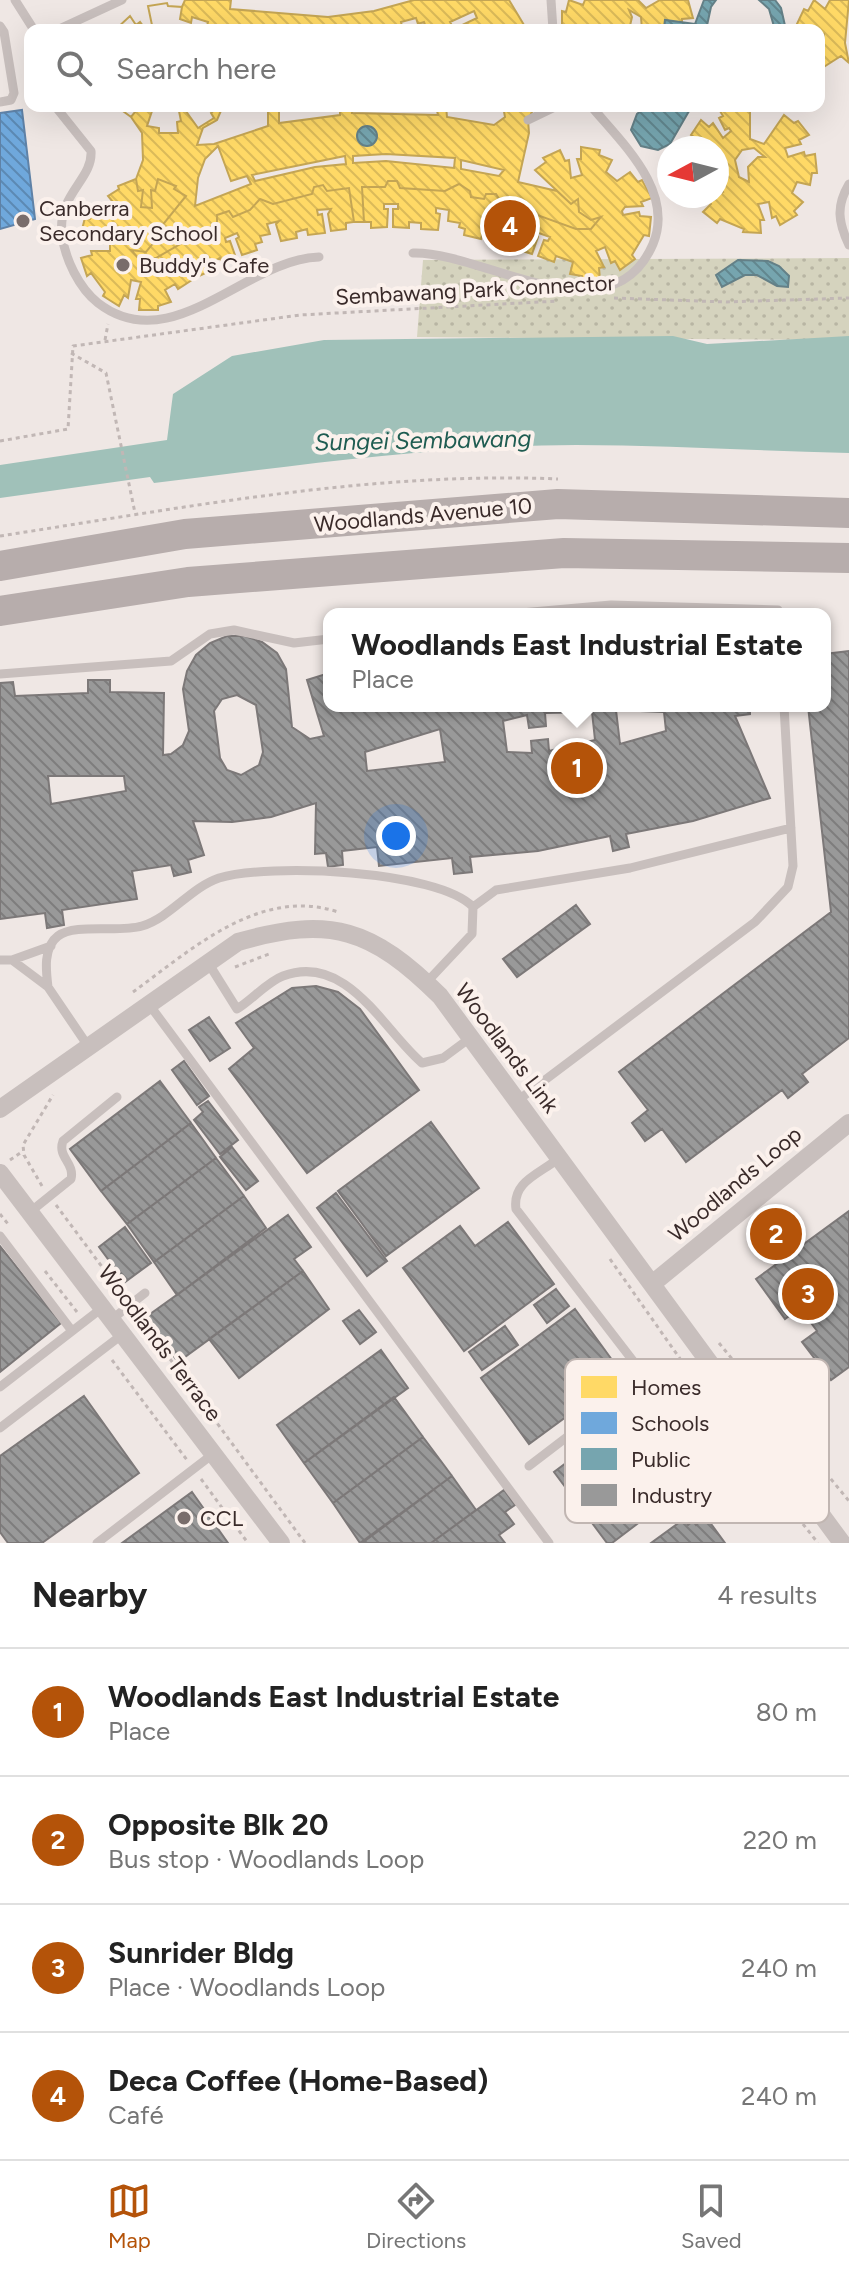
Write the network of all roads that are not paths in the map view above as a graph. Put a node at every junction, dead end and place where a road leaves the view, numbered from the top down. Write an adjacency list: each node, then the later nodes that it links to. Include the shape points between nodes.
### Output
1 (15, 0): 4 (lane)
2 (122, 0): 5 (lane)
3 (551, 0): 6 (lane)
4 (30, 24)
5 (72, 24)
6 (553, 24)
7 (0, 26): 8 (lane, via 14,93 11,100)
8 (0, 102)
9 (60, 112): 16 (lane, via 86,141 92,158 66,199 62,235 88,295 111,313 161,319 294,261)
10 (545, 112): 12 (lane)
11 (596, 112): 15 (lane, via 642,168 656,200 657,233 637,269 618,283 569,290 443,256)
12 (528, 120)
13 (849, 184): 14 (lane, via 838,207)
14 (849, 245)
15 (413, 253)
16 (319, 257)
17 (849, 513): 19 (main road, Woodlands Avenue 10, via 558,504 185,534)
18 (849, 558): 22 (main road, via 564,553 188,582)
19 (0, 566)
20 (577, 608): 21 (lane)
21 (711, 608)
22 (0, 611)
23 (323, 640): 24 (lane, via 294,643 234,630 210,634 171,661)
24 (0, 674)
25 (784, 712): 26 (lane)
26 (791, 828): 27 (lane, via 630,868 496,890); 38 (lane, via 793,866 788,887 775,903)
27 (473, 907): 28 (lane, via 462,896 429,884 270,869 214,880 157,921 126,930 66,931); 32 (lane, via 472,934)
28 (51, 946): 30 (lane); 33 (lane)
29 (0, 960): 30 (lane)
30 (12, 960): 33 (lane)
31 (212, 969): 32 (street, Woodlands Link, via 238,942 328,926 368,940); 34 (street, Woodlands Link); 35 (lane, via 239,1009 283,976 311,973 358,991 422,1063 443,1058)
32 (426, 983): 35 (street, Woodlands Link)
33 (48, 987): 36 (lane)
34 (148, 1002): 36 (street, Woodlands Link); 59 (lane)
35 (470, 1038): 38 (street, Woodlands Link)
36 (88, 1046): 39 (street, Woodlands Link)
37 (117, 1097): 43 (lane, via 63,1141 62,1154 72,1174 66,1187)
38 (517, 1101): 41 (street, Woodlands Link)
39 (0, 1109)
40 (849, 1123): 45 (street, Woodlands Loop)
41 (559, 1158): 45 (street, Woodlands Link); 49 (lane, via 518,1187 516,1209)
42 (0, 1173): 43 (street, Woodlands Terrace)
43 (30, 1212): 47 (street, Woodlands Terrace)
44 (0, 1236): 48 (lane)
45 (652, 1284): 50 (street, Woodlands Link)
46 (145, 1293): 47 (lane)
47 (112, 1320): 48 (lane, via 85,1321); 52 (lane, via 103,1349); 54 (street, Woodlands Terrace)
48 (72, 1331): 51 (lane)
49 (632, 1359)
50 (707, 1359)
51 (0, 1387)
52 (0, 1428)
53 (565, 1438): 55 (lane)
54 (213, 1454): 57 (lane); 58 (street, Woodlands Terrace)
55 (529, 1466)
56 (827, 1523): 60 (street, Woodlands Link)
57 (97, 1543)
58 (281, 1543)
59 (549, 1543)
60 (842, 1543)

